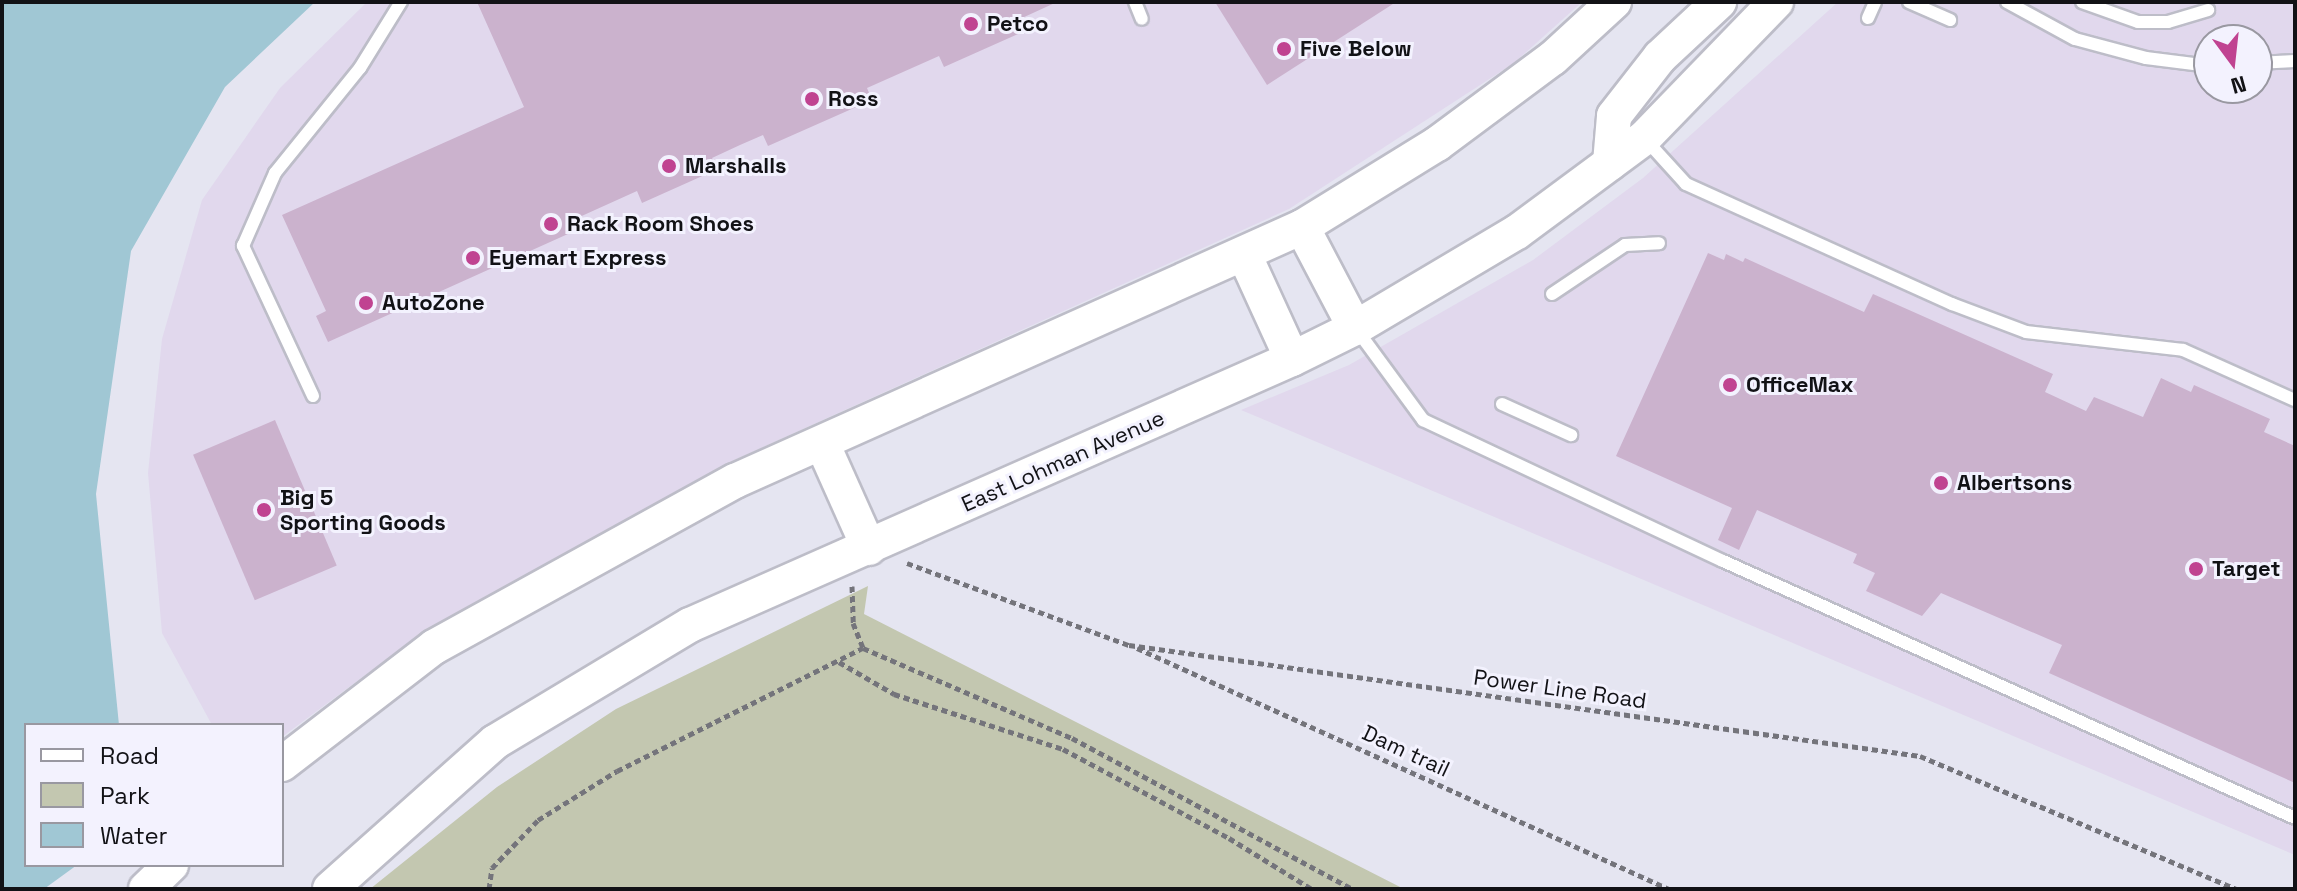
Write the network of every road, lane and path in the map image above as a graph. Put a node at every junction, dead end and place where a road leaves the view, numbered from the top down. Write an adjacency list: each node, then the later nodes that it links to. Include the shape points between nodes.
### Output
1 (401, 2): 25 (lane, via 360,68 275,173 243,246)
2 (1135, 2): 12 (lane)
3 (1614, 2): 19 (main road, via 1553,58 1437,144)
4 (1719, 2): 18 (main road, via 1660,57 1614,116)
5 (1776, 2): 17 (main road, East Lohman Avenue)
6 (1875, 2): 11 (lane)
7 (1909, 2): 13 (lane)
8 (2007, 2): 16 (lane, via 2075,39)
9 (2082, 2): 10 (lane, via 2138,22 2168,22)
10 (2208, 10)
11 (1868, 18)
12 (1142, 19)
13 (1950, 20)
14 (2295, 61): 15 (lane)
15 (2273, 62)
16 (2193, 64)
17 (1644, 138): 18 (main road, East Lohman Avenue); 26 (lane, via 1686,184 1952,304 2026,332 2183,350)
18 (1610, 163): 23 (main road, East Lohman Avenue, via 1517,232)
19 (1302, 227): 21 (main road); 23 (main road)
20 (1659, 243): 22 (lane, via 1625,245)
21 (1244, 254): 24 (main road); 29 (main road)
22 (1552, 294)
23 (1355, 328): 24 (main road, East Lohman Avenue); 35 (lane, via 1423,420)
24 (1292, 359): 30 (main road, East Lohman Avenue)
25 (313, 396)
26 (2295, 400)
27 (1502, 404): 28 (lane)
28 (1571, 435)
29 (822, 443): 30 (main road); 34 (main road, via 735,481 434,647)
30 (869, 548): 31 (path, Power Line Road); 32 (path, via 852,587 853,623); 38 (main road, East Lohman Avenue, via 690,625 495,742)
31 (1129, 645): 42 (path, Dam trail); 43 (path, Power Line Road, via 1920,756)
32 (863, 648): 33 (path); 41 (path, via 1072,738)
33 (839, 662): 39 (path, via 617,771 538,820 492,868); 40 (path, via 894,694 1063,749)
34 (284, 762)
35 (2295, 818)
36 (169, 867): 37 (main road)
37 (146, 889)
38 (330, 889)
39 (489, 889)
40 (1312, 889)
41 (1352, 889)
42 (1669, 889)
43 (2237, 889)

